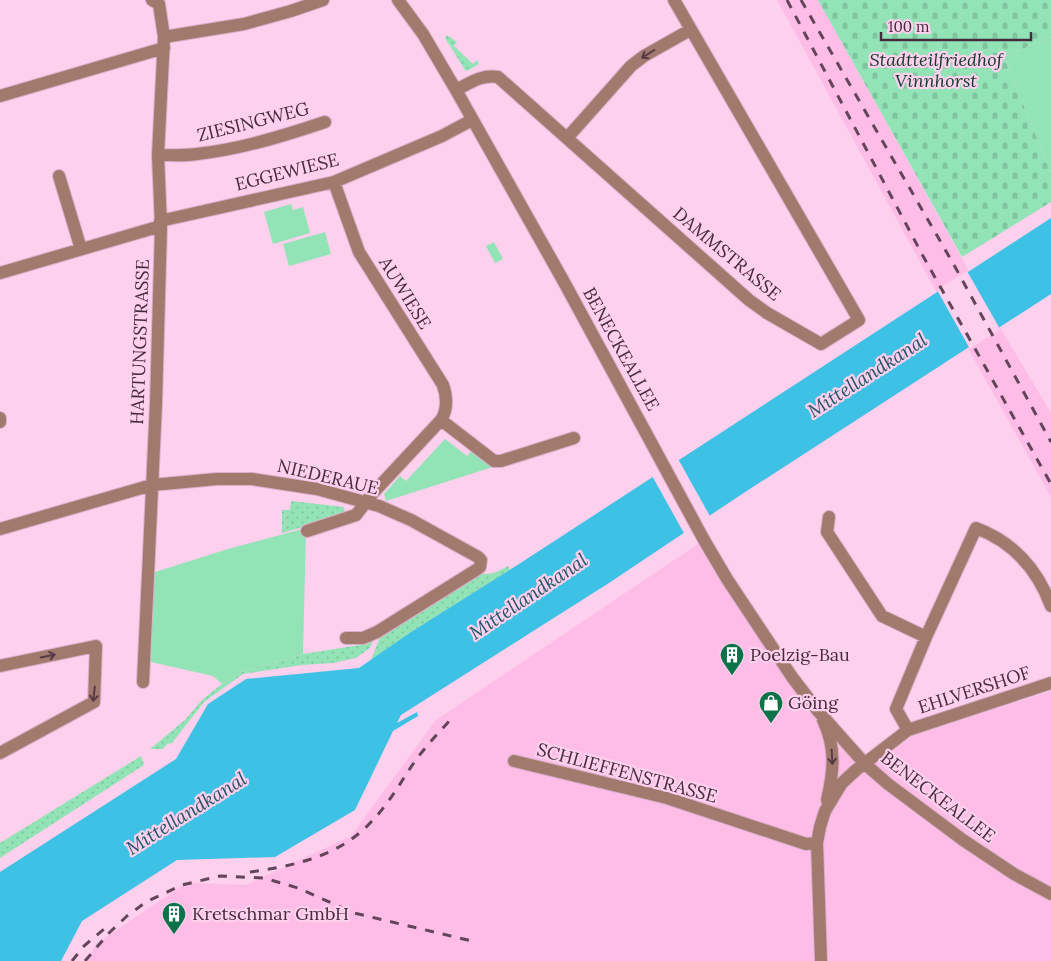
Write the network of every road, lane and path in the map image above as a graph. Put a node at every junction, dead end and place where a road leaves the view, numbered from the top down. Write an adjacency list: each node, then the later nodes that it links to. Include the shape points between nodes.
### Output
1 (323, 0): 6 (street, via 244,24)
2 (398, 0): 7 (street, BENECKEALLEE, via 423,34)
3 (674, 0): 5 (street, DAMMSTRASSE)
4 (158, 1): 6 (street, HARTUNGSTRASSE)
5 (690, 30): 11 (street, one-way to 11, via 631,66); 11 (street, DAMMSTRASSE, via 859,320 821,344 767,314)
6 (164, 43): 8 (street); 12 (street, HARTUNGSTRASSE)
7 (456, 90): 9 (street, BENECKEALLEE); 11 (street, DAMMSTRASSE, via 489,75 498,77)
8 (0, 96)
9 (472, 120): 14 (street, EGGEWIESE); 33 (street, BENECKEALLEE, via 564,282 704,542 792,677)
10 (325, 122): 12 (street, ZIESINGWEG, via 227,150)
11 (568, 138)
12 (158, 155): 15 (street, HARTUNGSTRASSE)
13 (59, 176): 16 (street)
14 (334, 182): 15 (street, EGGEWIESE); 19 (street, AUWIESE, via 358,252 447,396)
15 (161, 223): 16 (street, EGGEWIESE); 22 (street, HARTUNGSTRASSE)
16 (81, 249): 17 (street, EGGEWIESE)
17 (0, 273)
18 (0, 418): 20 (street)
19 (441, 420): 21 (street, via 494,461); 23 (street, AUWIESE)
20 (0, 422)
21 (574, 438)
22 (152, 485): 23 (street, NIEDERAUE, via 252,479 317,489); 25 (street, NIEDERAUE); 31 (street, HARTUNGSTRASSE)
23 (367, 502): 26 (street, AUWIESE, via 356,515); 29 (street, NIEDERAUE, via 411,520 478,557 481,564 377,632 363,638)
24 (829, 517): 28 (street, via 827,532 882,616)
25 (0, 529)
26 (307, 531)
27 (1051, 606): 28 (street, EHLVERSHOF, via 1026,562 994,535 976,528)
28 (926, 637): 34 (street, EHLVERSHOF, via 896,709)
29 (346, 638)
30 (0, 666): 35 (street, one-way to 35, via 96,646 94,702)
31 (143, 682)
32 (1051, 683): 34 (street, EHLVERSHOF)
33 (818, 711): 37 (street, BENECKEALLEE); 38 (street, BENECKEALLEE, one-way to 38, via 827,729 833,754)
34 (908, 730): 37 (street, EHLVERSHOF)
35 (0, 754)
36 (514, 761): 39 (street, SCHLIEFFENSTRASSE, via 667,798 806,844)
37 (865, 764): 38 (street, EHLVERSHOF, via 842,783); 40 (street, BENECKEALLEE, via 963,840)
38 (824, 811): 39 (street, BENECKEALLEE)
39 (817, 843): 41 (street, BENECKEALLEE)
40 (1051, 894)
41 (821, 961)

